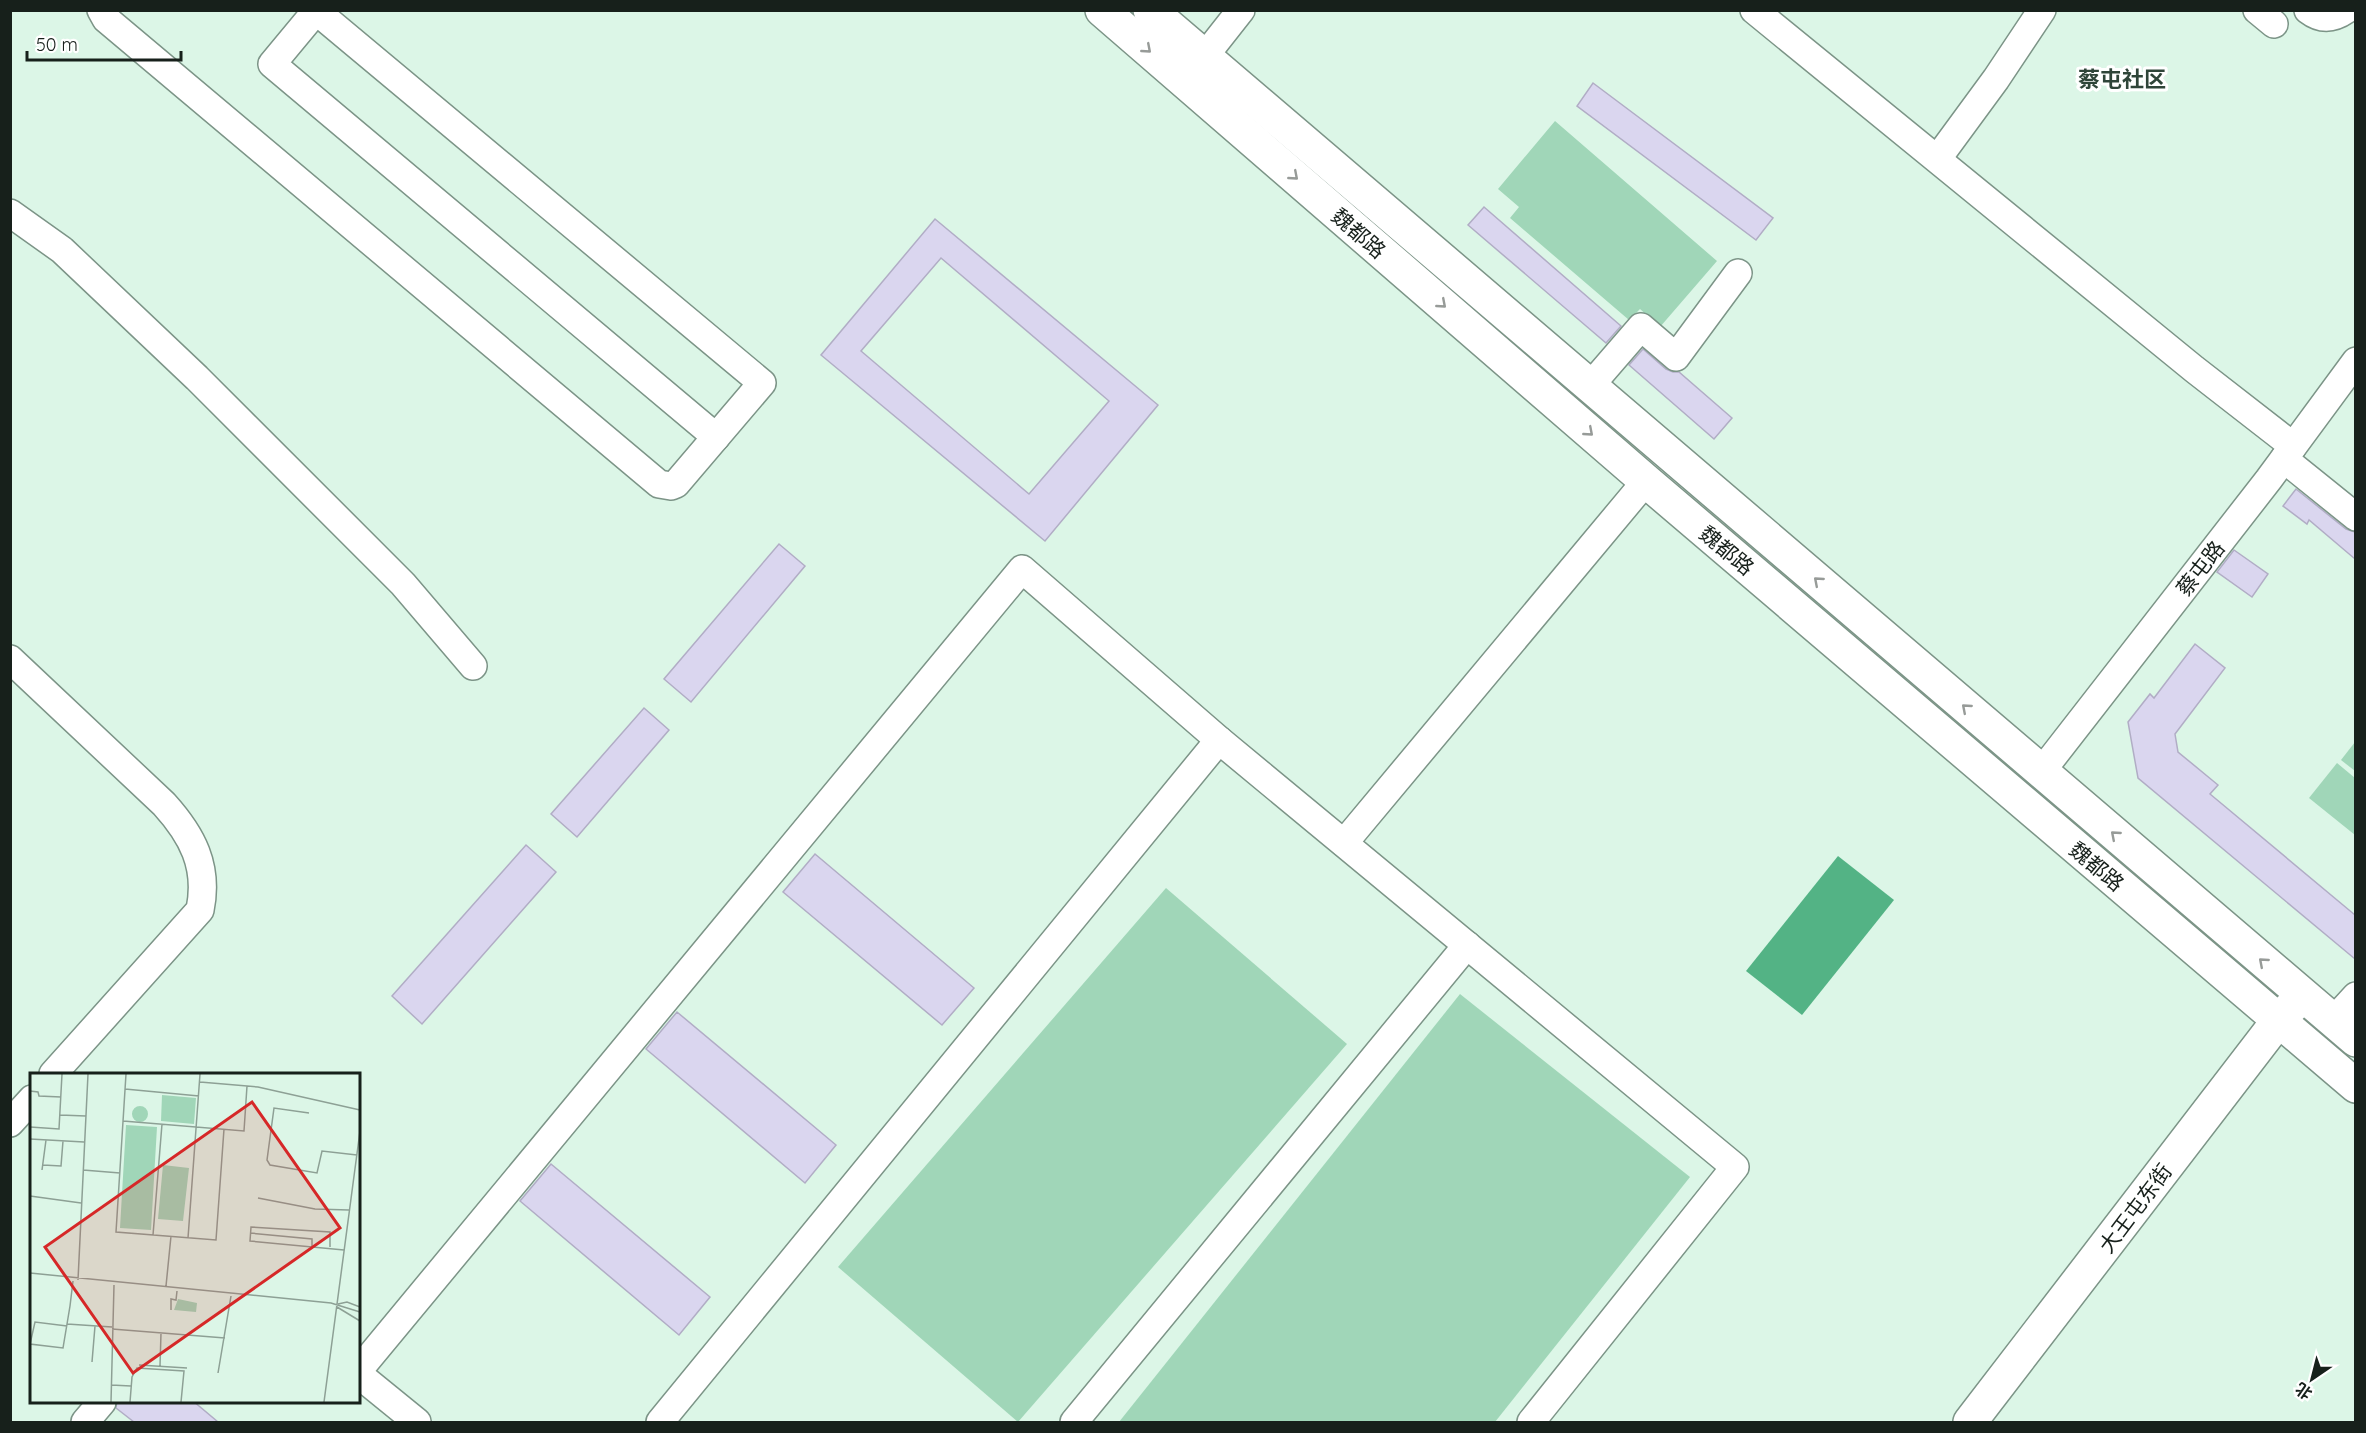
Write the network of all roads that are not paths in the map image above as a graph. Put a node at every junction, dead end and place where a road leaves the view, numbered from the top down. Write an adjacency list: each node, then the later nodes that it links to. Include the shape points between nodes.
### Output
1 (101, 10): 16 (street, via 115,27 659,484 676,484)
2 (1102, 10): 18 (main road, 魏都路, one-way to 18)
3 (1150, 10): 10 (main road, 魏都路)
4 (1241, 10): 10 (street)
5 (1754, 10): 11 (street)
6 (2042, 10): 11 (street)
7 (2308, 10): 8 (street, via 2320,17 2332,17)
8 (2346, 10)
9 (315, 11): 16 (street, via 272,64); 16 (street, via 762,383)
10 (1204, 57): 15 (main road, 魏都路)
11 (1938, 158): 17 (street)
12 (10, 213): 21 (street, via 62,250 189,370 403,584)
13 (1738, 273): 15 (street, via 1676,357 1641,327)
14 (2355, 361): 17 (street, 蔡屯路)
15 (1590, 386): 23 (main road, 魏都路, one-way to 15)
16 (716, 437)
17 (2289, 452): 19 (street); 23 (street, 蔡屯路)
18 (1646, 481): 24 (street); 28 (main road, 魏都路)
19 (2355, 517)
20 (10, 659): 30 (street, via 181,823 190,836 202,878 200,910)
21 (473, 666)
22 (1219, 740): 24 (street); 34 (street, via 1022,569); 39 (street)
23 (2041, 772): 26 (main road, 魏都路, one-way to 23)
24 (1344, 843): 25 (street)
25 (1467, 945): 40 (street); 41 (street, via 1735,1167)
26 (2302, 995): 28 (main road, 大王屯东街); 29 (main road, 魏都路)
27 (2355, 996): 29 (street)
28 (2278, 1021): 31 (main road, 魏都路); 42 (main road, 大王屯东街)
29 (2344, 1031)
30 (55, 1073)
31 (2355, 1086)
32 (30, 1101): 33 (street)
33 (10, 1123)
34 (360, 1371)
35 (360, 1375): 38 (street)
36 (100, 1403): 37 (street)
37 (85, 1422)
38 (417, 1422)
39 (660, 1422)
40 (1074, 1422)
41 (1531, 1422)
42 (1970, 1422)

